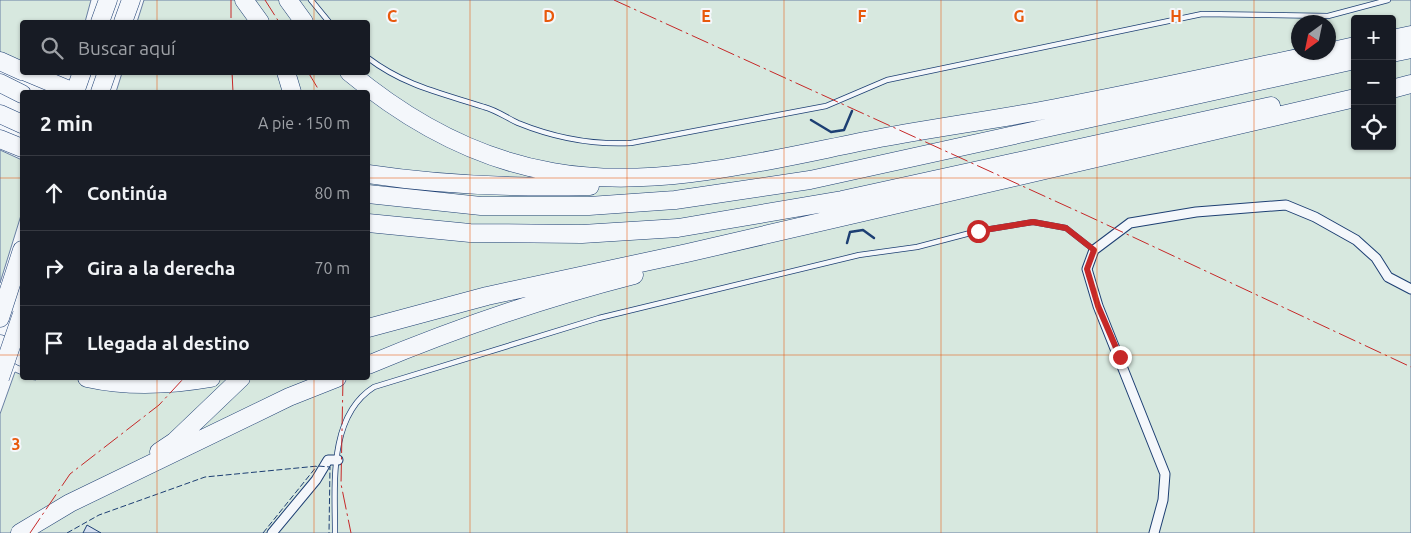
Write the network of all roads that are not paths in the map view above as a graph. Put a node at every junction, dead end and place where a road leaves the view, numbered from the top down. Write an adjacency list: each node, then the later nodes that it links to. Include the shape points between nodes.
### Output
1 (99, 0): 8 (highway)
2 (108, 0): 9 (highway)
3 (131, 0): 10 (highway)
4 (244, 0): 11 (highway)
5 (288, 0): 12 (highway)
6 (311, 0): 13 (lane)
7 (1388, 0): 20 (lane, via 1328,16 1202,14 887,80 826,106 631,143 603,144 562,138 518,123 486,107 418,88)
8 (94, 20)
9 (101, 20)
10 (124, 20)
11 (259, 20)
12 (303, 20)
13 (327, 20)
14 (1411, 35): 15 (highway)
15 (1396, 38)
16 (1351, 47): 18 (highway)
17 (1411, 49): 19 (highway)
18 (1336, 50)
19 (1396, 52)
20 (370, 59)
21 (1291, 59): 40 (highway)
22 (0, 61): 24 (highway)
23 (1351, 61): 45 (highway, via 810,180 675,200 589,206 482,206)
24 (20, 70)
25 (39, 75): 31 (highway)
26 (106, 75): 34 (highway)
27 (287, 75): 35 (highway)
28 (353, 75): 40 (highway, via 423,126 463,146 553,173 600,178 659,176 771,161)
29 (1411, 77): 30 (highway)
30 (1396, 80)
31 (78, 83)
32 (1411, 84): 33 (highway)
33 (1396, 87)
34 (101, 90)
35 (291, 90)
36 (1351, 90): 46 (highway, via 1161,128 842,200 678,228 582,234 470,233)
37 (1351, 99): 43 (highway)
38 (3, 116): 39 (highway)
39 (20, 123)
40 (948, 127): 44 (highway, via 773,166 676,181 548,187 453,183)
41 (0, 139): 42 (highway)
42 (20, 147)
43 (1041, 170): 52 (highway, via 487,296); 55 (highway, via 586,288)
44 (370, 174)
45 (370, 194)
46 (370, 223)
47 (1094, 250): 49 (street, via 1130,223 1196,212 1286,204 1315,216 1356,240 1376,258 1388,277); 61 (lane, via 1066,228 1033,222 859,255 599,318 374,387 359,396 348,414); 66 (street, via 1087,269 1098,306 1165,474 1163,500)
48 (20, 256): 50 (highway)
49 (1411, 289)
50 (0, 318)
51 (20, 320): 56 (highway, bridge)
52 (370, 327)
53 (0, 344): 54 (highway)
54 (20, 355)
55 (370, 364)
56 (0, 378)
57 (102, 380): 58 (highway, via 132,384)
58 (194, 380)
59 (239, 380): 62 (highway, via 174,442)
60 (332, 380): 62 (highway, via 289,397)
61 (338, 460): 64 (street, via 328,460 316,480); 65 (lane)
62 (98, 491): 63 (highway)
63 (20, 533)
64 (272, 533)
65 (335, 533)
66 (1154, 533)

